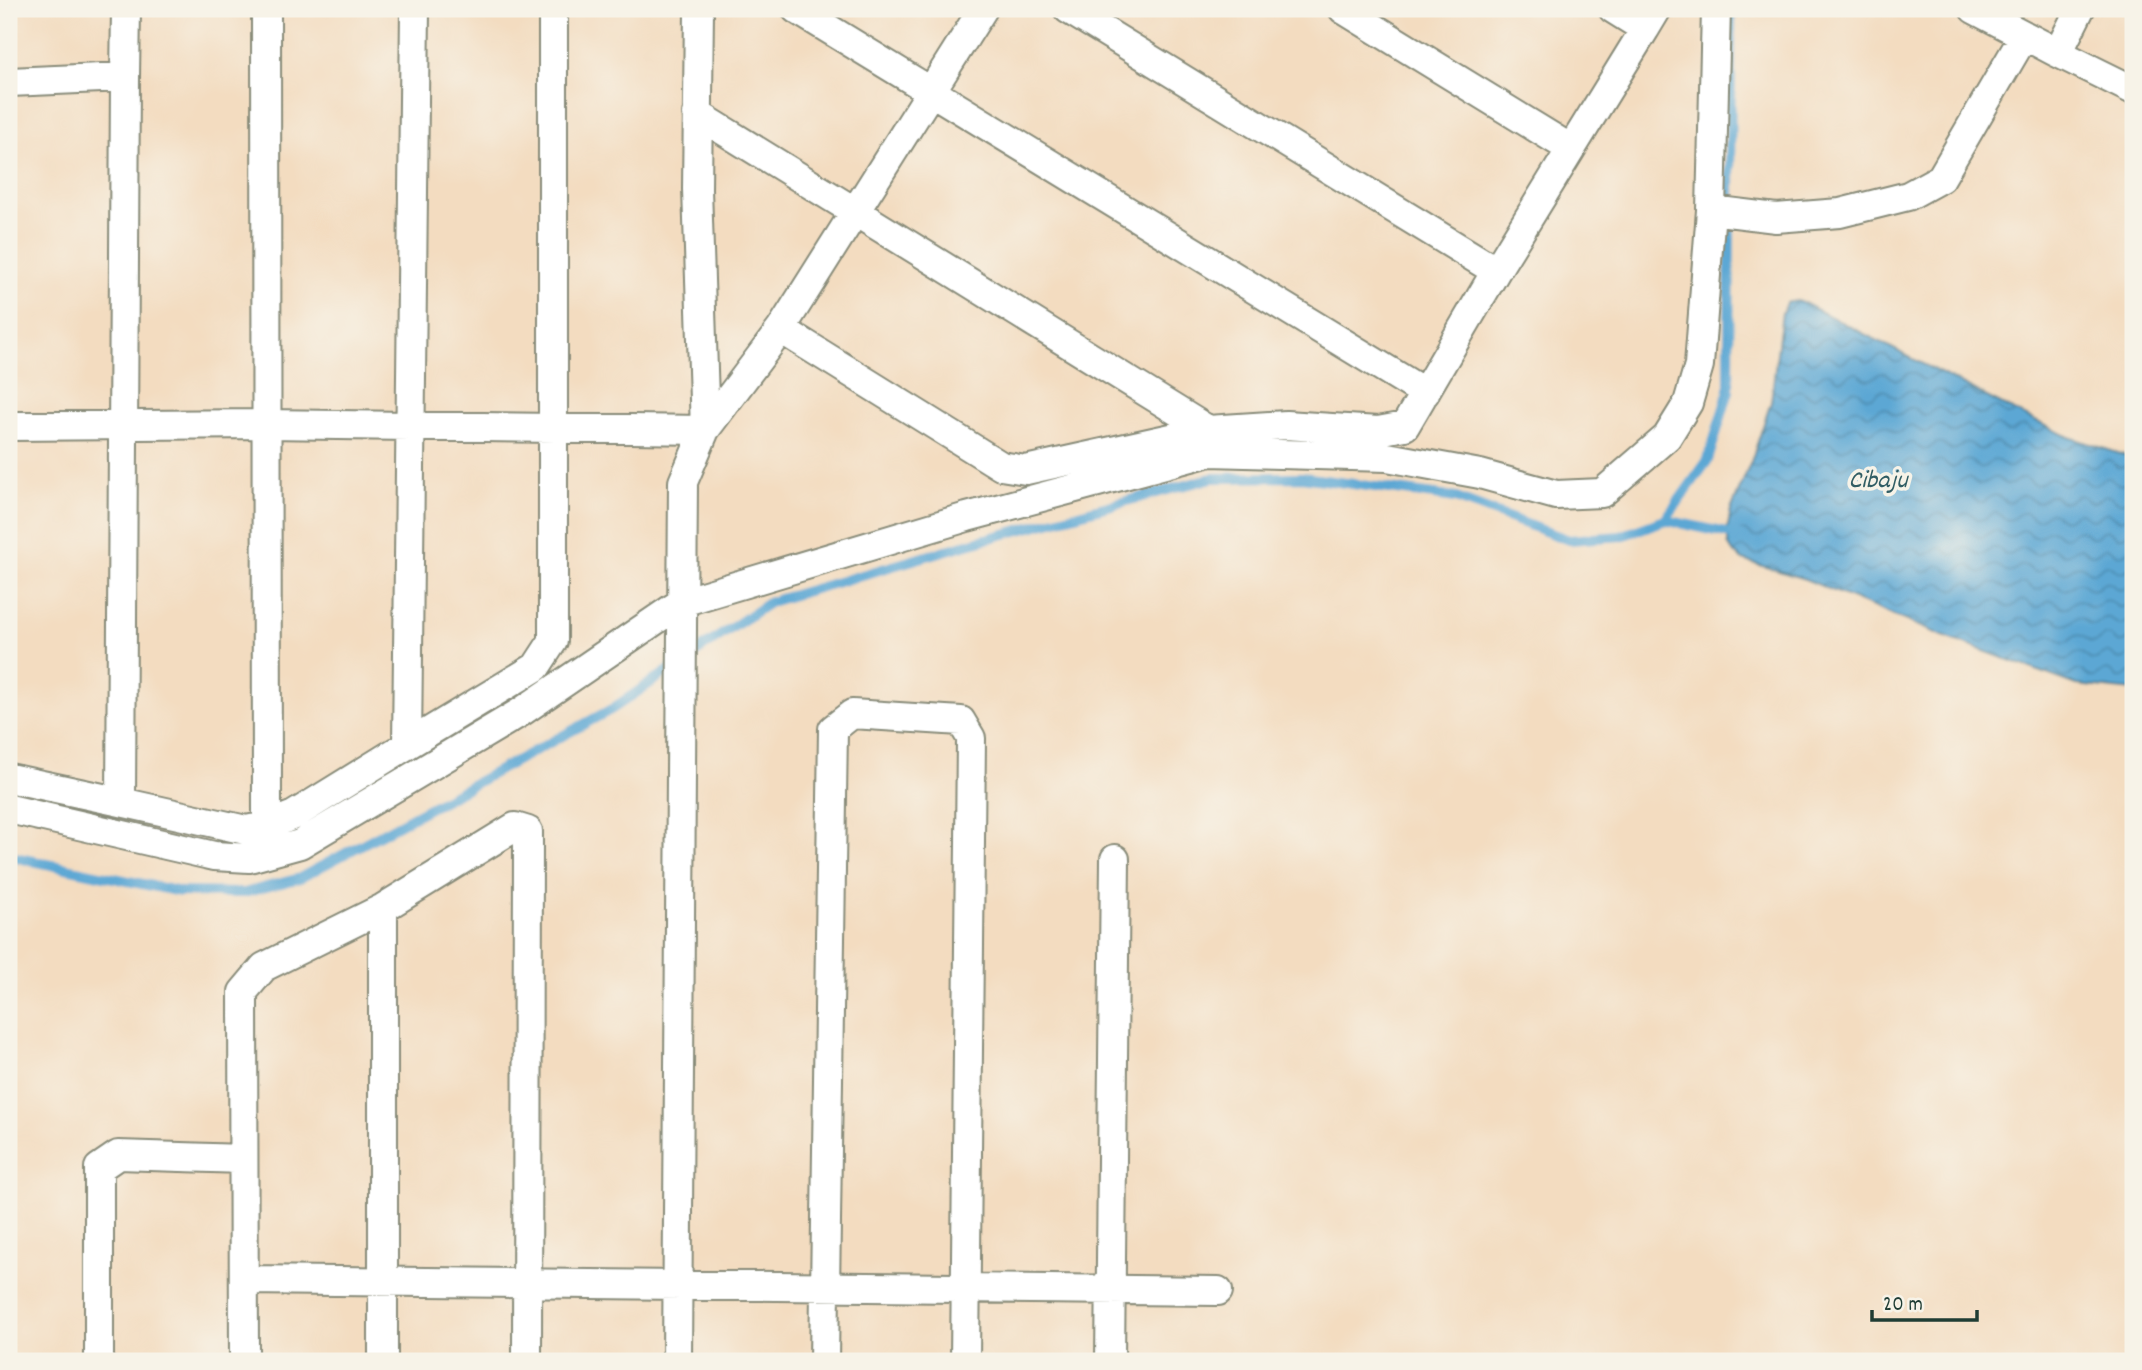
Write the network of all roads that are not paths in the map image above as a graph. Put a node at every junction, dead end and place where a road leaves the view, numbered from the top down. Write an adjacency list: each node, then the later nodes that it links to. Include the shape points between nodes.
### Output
1 (126, 9): 17 (street)
2 (266, 9): 28 (street)
3 (415, 9): 31 (street)
4 (553, 9): 32 (street)
5 (699, 9): 21 (street)
6 (796, 9): 20 (street)
7 (983, 9): 20 (street)
8 (1068, 9): 25 (street)
9 (1343, 9): 22 (street)
10 (1613, 9): 14 (street)
11 (1716, 9): 23 (street)
12 (1974, 9): 15 (street)
13 (2080, 9): 16 (street)
14 (1651, 19): 22 (street)
15 (2024, 36): 16 (street); 23 (street, via 1941,178 1908,196 1840,213 1776,218)
16 (2058, 53): 19 (street)
17 (125, 77): 18 (street); 29 (street)
18 (9, 82)
19 (2133, 90)
20 (932, 92): 24 (street); 27 (street)
21 (697, 114): 24 (street); 33 (street)
22 (1571, 149): 25 (street)
23 (1711, 210): 35 (street, via 1699,365 1688,402 1667,437 1602,493 1556,495 1480,474 1387,457 1210,452 967,517)
24 (856, 212): 26 (street); 34 (street)
25 (1496, 271): 27 (street)
26 (781, 329): 33 (street); 34 (street, via 1001,466 1026,470)
27 (1426, 393): 34 (street, via 1405,426 1378,431 1286,425)
28 (266, 424): 29 (street); 31 (street); 40 (street)
29 (125, 425): 30 (street); 38 (street)
30 (9, 426)
31 (411, 427): 32 (street); 36 (street)
32 (551, 427): 33 (street); 36 (street, via 552,641 536,667)
33 (705, 430): 35 (street, via 683,482)
34 (1208, 430)
35 (682, 615): 39 (street, via 300,844 249,858 214,856); 47 (street)
36 (407, 745): 40 (street, via 294,815)
37 (9, 778): 38 (street)
38 (121, 802): 40 (street, via 246,830)
39 (9, 809)
40 (267, 826)
41 (1115, 859): 50 (street)
42 (383, 908): 43 (street, via 264,967 243,992); 45 (street); 46 (street, via 515,827 527,831)
43 (243, 1159): 44 (street); 52 (street, via 118,1155 99,1168)
44 (245, 1280): 45 (street); 53 (street)
45 (383, 1282): 46 (street); 54 (street)
46 (528, 1283): 47 (street); 55 (street)
47 (677, 1285): 48 (street); 56 (street)
48 (825, 1287): 49 (street); 49 (street, via 833,729 852,714 961,720 971,738); 57 (street)
49 (965, 1289): 50 (street); 58 (street)
50 (1110, 1290): 51 (street); 59 (street)
51 (1217, 1291)
52 (99, 1361)
53 (244, 1361)
54 (383, 1361)
55 (527, 1361)
56 (677, 1361)
57 (824, 1361)
58 (965, 1361)
59 (1110, 1361)

